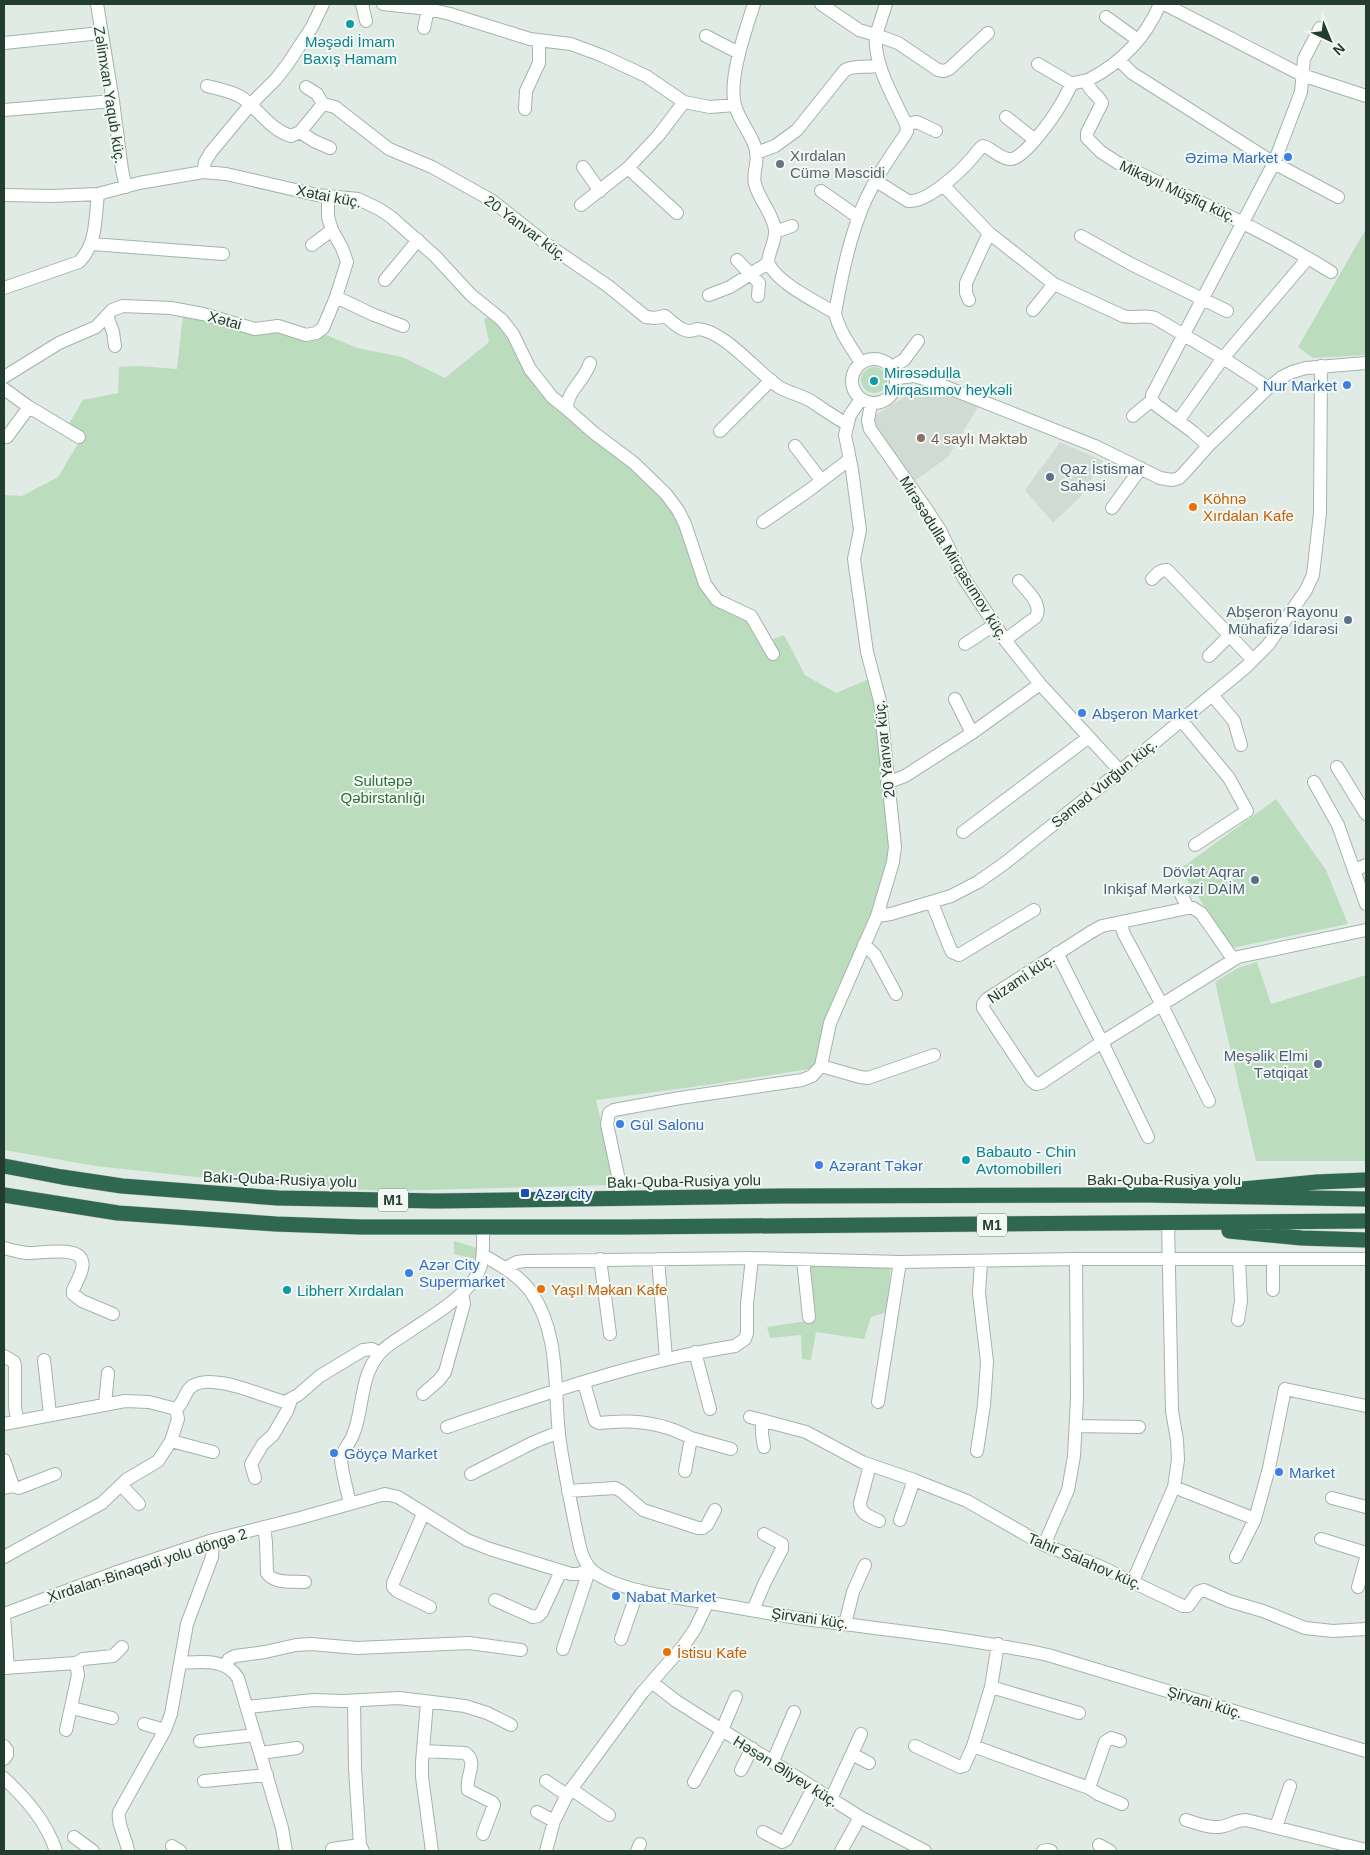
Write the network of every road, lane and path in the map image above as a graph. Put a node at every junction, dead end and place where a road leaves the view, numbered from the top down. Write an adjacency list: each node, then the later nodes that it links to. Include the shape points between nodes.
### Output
1 (97, 4): 14 (street, Zəlimxan Yaqub küç.)
2 (323, 4): 33 (street, via 287,65)
3 (362, 4): 11 (street)
4 (383, 4): 9 (street)
5 (754, 4): 21 (street)
6 (822, 4): 16 (street, via 859,30)
7 (886, 4): 16 (street)
8 (1162, 4): 19 (street); 25 (street)
9 (428, 9): 12 (street); 18 (street)
10 (1106, 17): 19 (street)
11 (366, 21)
12 (424, 28)
13 (1320, 28): 25 (street, via 1304,58)
14 (101, 33): 20 (street); 31 (street, Zəlimxan Yaqub küç.)
15 (988, 33): 16 (street, via 944,71 898,43)
16 (876, 35): 24 (street)
17 (706, 36): 21 (street)
18 (538, 40): 32 (street, via 571,44 596,53 646,76); 36 (street, via 539,63 526,91)
19 (1138, 40): 22 (street)
20 (4, 43)
21 (739, 53): 35 (street)
22 (1119, 60): 26 (street); 45 (street, via 1132,73)
23 (1038, 64): 27 (street)
24 (880, 65): 39 (street); 44 (street, via 845,70 798,130 775,146)
25 (1302, 75): 30 (street); 45 (street, via 1301,92)
26 (1086, 81): 27 (street); 61 (street, Mikayıl Müşfiq küç., via 1102,104 1087,133 1087,138 1095,146 1118,163)
27 (1072, 84): 42 (street)
28 (208, 86): 33 (street, via 229,91)
29 (306, 86): 34 (street, via 317,94)
30 (1366, 96)
31 (113, 101): 37 (street); 51 (street, Zəlimxan Yaqub küç.)
32 (684, 102): 35 (street, via 710,107); 47 (street)
33 (250, 104): 41 (street, via 283,134 291,136); 48 (street, via 211,152)
34 (323, 104): 41 (street); 99 (street, 20 Yanvar küç., via 335,106 390,149 432,167 491,200 646,317 665,316 685,331 706,331 735,349)
35 (735, 105): 44 (street)
36 (525, 109)
37 (4, 110)
38 (1006, 117): 42 (street)
39 (906, 124): 40 (street, via 917,122); 49 (street, via 905,135)
40 (936, 131)
41 (300, 132): 43 (street)
42 (1035, 140): 50 (street, via 1012,160 982,146)
43 (330, 148)
44 (756, 153): 64 (street, via 755,185)
45 (1274, 163): 57 (street); 61 (street)
46 (583, 166): 52 (street)
47 (628, 168): 52 (street); 59 (street)
48 (203, 172): 51 (street, Xətai küç.); 56 (street, Xətai küç.)
49 (876, 181): 50 (street, via 915,202); 60 (street)
50 (943, 184): 65 (street)
51 (126, 187): 54 (street, Xətai küç.)
52 (600, 190): 58 (street)
53 (821, 191): 60 (street)
54 (98, 194): 55 (street, Xətai küç.); 68 (street)
55 (4, 195)
56 (328, 196): 63 (street, Xətai); 67 (street, Xətai küç., via 358,199 379,208)
57 (1338, 197)
58 (581, 205)
59 (677, 213)
60 (858, 217): 86 (street)
61 (1243, 222): 71 (street, Mikayıl Müşfiq küç.); 82 (street)
62 (792, 226): 64 (street)
63 (332, 230): 69 (street); 81 (street, Xətai, via 347,262)
64 (775, 232): 73 (street)
65 (988, 232): 77 (street); 83 (street, via 966,283)
66 (1080, 236): 82 (street)
67 (418, 240): 76 (street); 105 (street, Xətai küç., via 471,295 502,320 513,334 530,370 552,397)
68 (92, 244): 70 (street); 78 (street, via 79,262)
69 (312, 245)
70 (223, 254)
71 (1308, 258): 74 (street, Mikayıl Müşfiq küç.); 92 (street)
72 (738, 260): 75 (street)
73 (768, 264): 75 (street); 86 (street, via 782,279)
74 (1331, 272)
75 (752, 275): 79 (street); 80 (street, via 760,286)
76 (386, 280)
77 (1054, 284): 84 (street); 89 (street, via 1123,316 1150,316)
78 (4, 288)
79 (708, 294)
80 (758, 296)
81 (336, 297): 87 (street, Xətai, via 323,328 312,335 278,326 255,329 171,308 123,306); 88 (street)
82 (1202, 298): 85 (street); 89 (street)
83 (969, 300)
84 (1033, 310)
85 (1227, 311)
86 (835, 313): 94 (street)
87 (107, 316): 91 (street); 98 (street, Xətai, via 96,326 59,343)
88 (403, 326)
89 (1184, 334): 92 (street); 102 (street)
90 (918, 341): 97 (street)
91 (115, 346)
92 (1224, 358): 101 (street); 107 (street)
93 (590, 363): 105 (street, via 566,402)
94 (861, 363): 97 (street, via 877,358 888,363); 103 (street, via 854,372 852,384)
95 (1366, 363): 96 (street)
96 (1321, 366): 101 (street, via 1292,372); 127 (street, Səməd Vurğun küç., via 1320,513 1313,575 1268,645)
97 (894, 372): 103 (street, via 895,389 892,394 883,402); 115 (street, via 931,381 1095,446)
98 (4, 377)
99 (771, 380): 108 (street, 20 Yanvar küç.); 109 (street)
100 (4, 389): 104 (street)
101 (1267, 389): 113 (street)
102 (1152, 400): 106 (street); 107 (street)
103 (866, 401): 108 (street, 20 Yanvar küç., via 853,410); 121 (street, Mirəsədulla Mirqasımov küç., via 870,429 940,530 963,577)
104 (29, 407): 110 (street); 111 (street)
105 (567, 409): 125 (street, Xətai küç., via 634,463 666,494 678,510 705,584 718,600 751,616)
106 (1134, 416)
107 (1178, 421): 113 (street)
108 (847, 424): 114 (street, 20 Yanvar küç., via 845,440)
109 (720, 431)
110 (7, 436)
111 (79, 437)
112 (795, 446): 116 (street)
113 (1208, 446): 115 (street, via 1185,472 1172,480)
114 (850, 459): 116 (street); 138 (street, 20 Yanvar küç., via 860,530 854,559 865,645 880,702)
115 (1141, 468): 117 (street)
116 (821, 480): 118 (street)
117 (1112, 508)
118 (763, 522)
119 (1152, 579): 122 (street, via 1167,570)
120 (1019, 581): 123 (street, via 1038,605 1039,612)
121 (994, 625): 123 (street, Mirəsədulla Mirqasımov küç.); 124 (street)
122 (1230, 635): 126 (street); 127 (street)
123 (1005, 640): 128 (street, Mirəsədulla Mirqasımov küç.)
124 (965, 644)
125 (773, 654)
126 (1209, 656)
127 (1253, 660): 129 (street, Səməd Vurğun küç.)
128 (1040, 684): 132 (street); 133 (street, Mirəsədulla Mirqasımov küç.)
129 (1212, 695): 131 (street, Səməd Vurğun küç.); 134 (street, via 1234,721)
130 (954, 699): 132 (street)
131 (1182, 721): 136 (street, Səməd Vurğun küç.); 141 (street, via 1229,778 1247,811)
132 (972, 733): 138 (street, via 905,776)
133 (1089, 737): 136 (street, Mirəsədulla Mirqasımov küç.); 140 (street)
134 (1241, 745)
135 (1337, 767): 139 (street)
136 (1120, 771): 145 (street, Səməd Vurğun küç., via 998,868 964,890)
137 (1314, 782): 143 (street, via 1338,825)
138 (887, 783): 149 (street, 20 Yanvar küç., via 894,855)
139 (1366, 814)
140 (963, 832)
141 (1194, 845)
142 (1366, 865): 143 (street)
143 (1354, 872): 146 (street)
144 (1180, 892): 147 (street)
145 (932, 903): 148 (street, via 952,952 959,955); 149 (street, Səməd Vurğun küç.)
146 (1366, 904)
147 (1188, 908): 150 (street, Nizami küç.); 154 (street, via 1201,913)
148 (1034, 910)
149 (877, 916): 152 (street, 20 Yanvar küç.)
150 (1120, 923): 153 (street, Nizami küç., via 1102,926); 156 (street)
151 (1366, 930): 154 (street, Nizami küç., via 1246,954)
152 (864, 944): 155 (street, via 875,955); 159 (street, 20 Yanvar küç., via 832,1016)
153 (1057, 954): 157 (street); 157 (street, Nizami küç., via 988,999 983,1008 1036,1084)
154 (1233, 960): 156 (street, Nizami küç.)
155 (896, 994)
156 (1162, 1005): 157 (street, Nizami küç.); 160 (street)
157 (1102, 1042): 161 (street)
158 (934, 1056): 159 (street, via 868,1078)
159 (821, 1066): 166 (street, via 806,1079 619,1108 609,1113 607,1124)
160 (1209, 1101)
161 (1148, 1137)
162 (4, 1166): 166 (highway, Bakı-Quba-Rusiya yolu / M1, via 122,1186 278,1198 437,1201)
163 (1366, 1180): 165 (highway)
164 (4, 1195): 170 (highway, M1, via 118,1213 182,1218 323,1226)
165 (1168, 1195): 166 (highway, Bakı-Quba-Rusiya yolu / M1); 167 (highway, Bakı-Quba-Rusiya yolu / M1)
166 (623, 1199)
167 (1362, 1199)
168 (1362, 1221): 169 (highway, M1)
169 (1168, 1223): 170 (highway, M1); 171 (highway, via 1278,1236); 178 (street)
170 (483, 1227): 173 (street)
171 (1366, 1240)
172 (4, 1248): 188 (street, via 29,1253 52,1250 78,1255 83,1263 73,1294)
173 (482, 1255): 185 (street); 187 (street, via 475,1280)
174 (752, 1258): 176 (street); 182 (street); 192 (street, via 745,1339 735,1346)
175 (600, 1259): 176 (street); 185 (street, via 526,1261); 191 (street)
176 (658, 1259): 195 (street)
177 (1076, 1259): 178 (street); 184 (street); 210 (street)
178 (1168, 1259): 179 (street); 229 (street, via 1172,1411 1178,1460)
179 (1239, 1259): 180 (street); 190 (street, via 1241,1300)
180 (1273, 1259): 181 (street); 186 (street)
181 (1366, 1259)
182 (804, 1260): 183 (street); 189 (street)
183 (900, 1262): 184 (street); 202 (street)
184 (981, 1262): 218 (street, via 980,1293 987,1362)
185 (506, 1268): 199 (street, via 537,1301 552,1344)
186 (1273, 1290)
187 (462, 1293): 193 (street); 200 (street, via 464,1304 445,1372)
188 (113, 1314)
189 (808, 1317)
190 (1238, 1320)
191 (610, 1334)
192 (695, 1352): 195 (street); 206 (street)
193 (380, 1353): 201 (street, via 372,1349 363,1350 320,1376); 233 (street, via 369,1371 356,1427 341,1460)
194 (4, 1356): 208 (street, via 15,1366)
195 (666, 1359): 198 (street)
196 (44, 1360): 207 (street)
197 (108, 1373): 203 (street)
198 (584, 1383): 199 (street); 214 (street, via 595,1421 651,1424 670,1428)
199 (556, 1390): 211 (street); 213 (street)
200 (423, 1394)
201 (291, 1400): 205 (street, via 285,1402 242,1387 204,1382 191,1387); 225 (street, via 273,1435 263,1444 251,1464)
202 (878, 1402)
203 (105, 1404): 205 (street, via 149,1402); 207 (street)
204 (1366, 1406): 237 (street, via 1285,1389)
205 (176, 1409): 215 (street, via 178,1419)
206 (710, 1409)
207 (50, 1414): 208 (street)
208 (17, 1421): 209 (street)
209 (4, 1424)
210 (1076, 1426): 212 (street); 244 (street, via 1068,1490)
211 (448, 1427)
212 (1139, 1427)
213 (559, 1432): 224 (street); 230 (street)
214 (691, 1438): 217 (street); 222 (street)
215 (171, 1441): 219 (street); 227 (street, via 158,1461)
216 (764, 1447): 221 (street, Tahir Salahov küç., via 756,1418 806,1432)
217 (731, 1449)
218 (977, 1451)
219 (213, 1452)
220 (4, 1460): 228 (street)
221 (870, 1465): 226 (street, Tahir Salahov küç.); 239 (street, via 860,1509)
222 (685, 1471)
223 (55, 1474): 228 (street, via 19,1488)
224 (471, 1474)
225 (255, 1478)
226 (914, 1480): 238 (street); 244 (street, Tahir Salahov küç., via 976,1505)
227 (121, 1485): 232 (street); 246 (street, via 102,1503)
228 (9, 1487)
229 (1174, 1487): 237 (street); 252 (street)
230 (568, 1491): 235 (street, via 615,1488 644,1510 698,1528 707,1525); 250 (street, via 582,1555)
231 (1332, 1498): 234 (street)
232 (139, 1504)
233 (350, 1504): 236 (street, Xırdalan-Binəqədi yolu döngə 2, via 378,1495 392,1495); 240 (street, Xırdalan-Binəqədi yolu döngə 2)
234 (1366, 1507)
235 (716, 1510)
236 (423, 1514): 251 (street, Xırdalan-Binəqədi yolu döngə 2, via 467,1540); 258 (street, via 393,1587)
237 (1255, 1519): 247 (street)
238 (900, 1520)
239 (879, 1521)
240 (264, 1527): 243 (street, Xırdalan-Binəqədi yolu döngə 2); 253 (street, via 269,1577)
241 (764, 1534): 259 (street, via 782,1544 782,1549)
242 (1321, 1539): 245 (street)
243 (213, 1540): 260 (street, Xırdalan-Binəqədi yolu döngə 2); 269 (street, via 212,1557 187,1624)
244 (1044, 1546): 252 (street, Tahir Salahov küç.)
245 (1366, 1554)
246 (4, 1557)
247 (1236, 1557)
248 (1366, 1558): 254 (street)
249 (865, 1565): 261 (street, via 853,1592)
250 (590, 1568): 251 (street, Xırdalan-Binəqədi yolu döngə 2, via 576,1575); 255 (street, Şirvani küç., via 617,1584); 266 (street)
251 (561, 1571): 256 (street, via 538,1616 533,1617)
252 (1134, 1581): 262 (street, Tahir Salahov küç., via 1184,1606 1192,1603 1198,1592 1204,1590 1305,1628 1333,1631)
253 (305, 1582)
254 (1358, 1587)
255 (638, 1590): 257 (street, Şirvani küç.); 263 (street)
256 (495, 1600)
257 (708, 1602): 259 (street, Şirvani küç.); 272 (street, via 684,1645)
258 (430, 1607)
259 (753, 1610): 261 (street, Şirvani küç.)
260 (4, 1615): 271 (street)
261 (845, 1624): 264 (street, Şirvani küç.)
262 (1366, 1629)
263 (621, 1639)
264 (998, 1644): 273 (street); 297 (street, Şirvani küç., via 1048,1655)
265 (122, 1647): 268 (street, via 113,1656 83,1659)
266 (564, 1649)
267 (521, 1650): 270 (street, via 469,1643 357,1648 296,1645 235,1656)
268 (76, 1663): 271 (street); 278 (street, via 78,1675)
269 (180, 1663): 270 (street); 285 (street)
270 (226, 1665): 277 (street, via 234,1670)
271 (6, 1668)
272 (652, 1683): 286 (street, Həsən Əliyev küç.); 312 (street)
273 (991, 1687): 280 (street); 293 (street)
274 (736, 1697): 286 (street)
275 (354, 1701): 276 (street, via 399,1698); 277 (street, via 312,1700); 324 (street)
276 (427, 1702): 283 (street, via 465,1706); 296 (street)
277 (248, 1707): 287 (street)
278 (72, 1708): 281 (street); 284 (street)
279 (794, 1712): 301 (street)
280 (1080, 1714)
281 (112, 1718)
282 (144, 1724): 285 (street)
283 (511, 1725)
284 (66, 1730)
285 (165, 1730): 329 (street, via 119,1812 119,1825)
286 (722, 1730): 295 (street, Həsən Əliyev küç.); 308 (street)
287 (255, 1734): 289 (street); 298 (street)
288 (861, 1734): 299 (street)
289 (200, 1741)
290 (1120, 1741): 309 (street, via 1108,1739)
291 (4, 1746): 300 (street, via 7,1750)
292 (915, 1746): 293 (street, via 960,1766 964,1766)
293 (973, 1746): 309 (street)
294 (297, 1748): 298 (street)
295 (752, 1748): 301 (street, Həsən Əliyev küç.); 303 (street)
296 (423, 1751): 322 (street, via 470,1756 468,1790 494,1805); 331 (street, via 422,1777)
297 (1366, 1751)
298 (261, 1753): 304 (street)
299 (852, 1754): 302 (street); 313 (street)
300 (4, 1759)
301 (773, 1761): 311 (street, Həsən Əliyev küç.)
302 (869, 1763)
303 (741, 1770)
304 (267, 1775): 306 (street); 330 (street)
305 (4, 1778): 327 (street, via 39,1816)
306 (204, 1781)
307 (546, 1781): 312 (street)
308 (694, 1782)
309 (1089, 1786): 314 (street, via 1098,1794)
310 (1290, 1786): 320 (street)
311 (814, 1788): 313 (street, Həsən Əliyev küç.); 321 (street, via 786,1840 782,1842)
312 (569, 1791): 316 (street); 319 (street)
313 (831, 1799): 317 (street, Həsən Əliyev küç.)
314 (1120, 1799)
315 (537, 1812): 319 (street)
316 (609, 1815)
317 (860, 1817): 333 (street); 334 (street, Həsən Əliyev küç.)
318 (1186, 1820): 320 (street, via 1218,1827 1246,1820)
319 (554, 1821): 332 (street)
320 (1276, 1827): 326 (street)
321 (763, 1832)
322 (483, 1834)
323 (74, 1837): 328 (street)
324 (361, 1848): 325 (street)
325 (332, 1849)
326 (1366, 1850)
327 (56, 1851)
328 (93, 1851)
329 (128, 1851)
330 (286, 1851)
331 (432, 1851)
332 (546, 1851)
333 (841, 1851)
334 (925, 1851)
335 (1043, 1851): 336 (street)
336 (1051, 1851)

